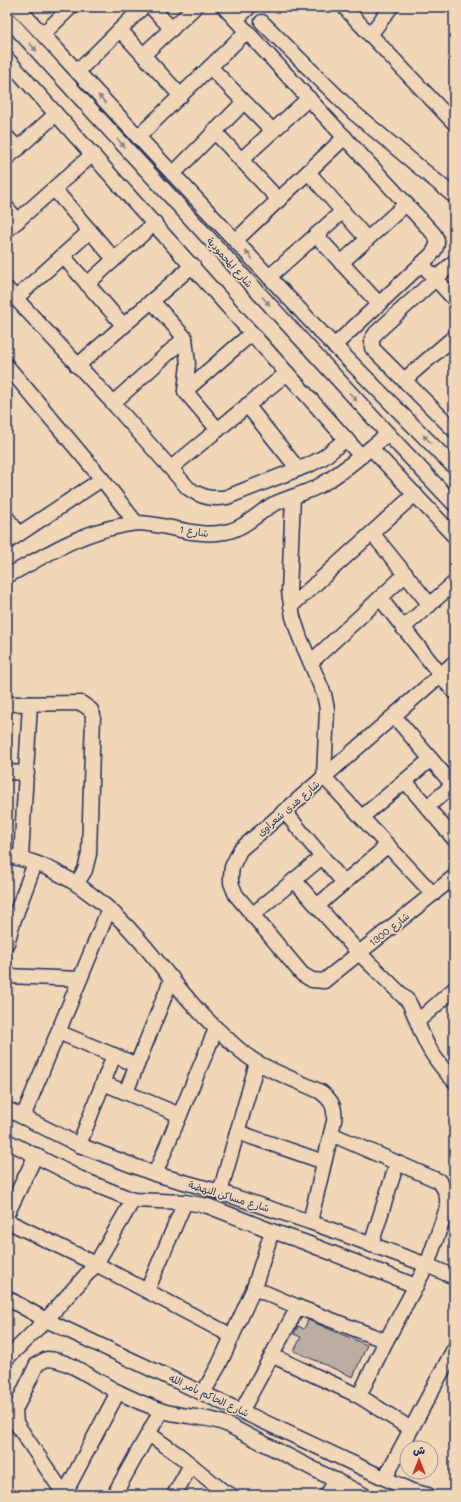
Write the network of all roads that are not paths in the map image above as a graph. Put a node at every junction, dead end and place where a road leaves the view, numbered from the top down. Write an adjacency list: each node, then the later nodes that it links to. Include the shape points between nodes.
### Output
1 (16, 7): 10 (street); 17 (street, شارع المحمودية)
2 (71, 7): 17 (street)
3 (143, 7): 15 (street)
4 (151, 7): 14 (street)
5 (195, 7): 14 (street)
6 (224, 7): 12 (street)
7 (249, 7): 12 (street)
8 (344, 7): 18 (street)
9 (391, 7): 18 (street)
10 (7, 15)
11 (7, 18): 70 (street, شارع المحمودية, one-way to 70)
12 (236, 20): 16 (street)
13 (262, 22): 40 (street, via 353,112)
14 (172, 29): 19 (street)
15 (120, 30): 19 (street); 22 (street)
16 (247, 31): 21 (street); 24 (street)
17 (43, 34): 22 (street, شارع المحمودية)
18 (370, 35): 27 (street)
19 (144, 55): 23 (street)
20 (7, 59): 26 (street)
21 (210, 67): 23 (street); 25 (street)
22 (77, 72): 31 (street, شارع المحمودية, one-way to 22)
23 (181, 96): 31 (street)
24 (309, 98): 29 (street); 32 (street)
25 (244, 102): 28 (street); 29 (street)
26 (56, 114): 33 (street); 34 (street)
27 (454, 123)
28 (214, 131): 36 (street); 38 (street)
29 (273, 131): 36 (street)
30 (7, 137): 33 (street)
31 (138, 137): 38 (street, شارع المحمودية)
32 (345, 137): 37 (street); 42 (street)
33 (18, 149): 35 (street)
34 (92, 154): 39 (street); 46 (street)
35 (7, 158)
36 (241, 160): 41 (street)
37 (308, 172): 41 (street); 44 (street)
38 (172, 174): 51 (street, شارع المحمودية)
39 (54, 189): 45 (street); 48 (street)
40 (454, 196)
41 (279, 200): 51 (street)
42 (406, 204): 50 (street); 56 (street, via 437,239 436,249)
43 (7, 208): 45 (street)
44 (342, 211): 49 (street); 50 (street)
45 (18, 221): 47 (street)
46 (155, 223): 53 (street); 57 (street)
47 (7, 230)
48 (90, 231): 52 (street); 53 (street)
49 (316, 235): 55 (street); 58 (street)
50 (367, 239): 55 (street)
51 (236, 240): 58 (street, شارع المحمودية, one-way to 51)
52 (63, 256): 60 (street); 61 (street)
53 (114, 260): 60 (street)
54 (454, 262): 59 (street)
55 (341, 263): 64 (street)
56 (422, 264): 59 (street); 64 (street)
57 (193, 266): 63 (street); 67 (street)
58 (269, 277): 66 (street, شارع المحمودية)
59 (436, 279): 62 (street); 75 (street, via 372,338 372,348)
60 (87, 284): 65 (street)
61 (12, 293): 73 (street)
62 (454, 299)
63 (152, 301): 65 (street); 69 (street)
64 (379, 304): 71 (street)
65 (124, 326): 73 (street)
66 (315, 326): 70 (street); 71 (street, شارع المحمودية)
67 (252, 332): 74 (street); 76 (street)
68 (454, 337): 75 (street)
69 (185, 338): 76 (street, via 188,364); 77 (street)
70 (302, 340): 81 (street, شارع المحمودية, one-way to 81)
71 (334, 346): 84 (street, شارع المحمودية, one-way to 71)
72 (7, 366): 87 (street)
73 (78, 366): 77 (street)
74 (287, 373): 78 (street); 82 (street)
75 (404, 380): 80 (street)
76 (185, 390): 79 (street)
77 (113, 403): 85 (street)
78 (247, 405): 79 (street); 86 (street)
79 (218, 430): 85 (street)
80 (454, 430)
81 (388, 434): 83 (street, شارع 1); 90 (street, شارع المحمودية)
82 (346, 440): 83 (street); 86 (street, via 324,457)
83 (366, 452): 88 (street); 89 (street, شارع 1, via 329,480)
84 (454, 467)
85 (171, 468): 86 (street, via 188,488 206,498 217,499)
86 (298, 469)
87 (102, 479): 92 (street); 94 (street)
88 (415, 494): 93 (street); 95 (street)
89 (293, 497): 92 (street, شارع 1, via 227,532 208,535); 102 (street, شارع هدى شعراوى, via 289,592)
90 (454, 504)
91 (7, 518): 94 (street)
92 (136, 523): 98 (street, شارع 1, via 73,540)
93 (372, 533): 97 (street); 102 (street)
94 (19, 534): 96 (street)
95 (454, 536)
96 (7, 542)
97 (406, 574): 100 (street); 101 (street)
98 (7, 576)
99 (454, 583): 101 (street)
100 (380, 598): 103 (street); 104 (street)
101 (430, 605): 103 (street)
102 (291, 606): 104 (street, شارع هدى شعراوى, via 300,638)
103 (403, 628): 106 (street)
104 (311, 662): 114 (street, شارع هدى شعراوى, via 327,709)
105 (454, 663): 106 (street)
106 (441, 675): 107 (street); 110 (street)
107 (454, 692)
108 (7, 704): 109 (street)
109 (30, 704): 113 (street); 127 (street, via 81,703 92,710 89,854)
110 (394, 716): 111 (street); 114 (street)
111 (431, 759): 115 (street); 116 (street)
112 (7, 772): 113 (street)
113 (27, 773): 122 (street)
114 (324, 776): 118 (street, شارع هدى شعراوى); 119 (street)
115 (405, 781): 117 (street); 119 (street)
116 (454, 784): 117 (street)
117 (427, 807): 120 (street)
118 (284, 811): 123 (street); 132 (street, شارع هدى شعراوى, via 240,850 232,867 231,883 236,895)
119 (362, 817): 121 (street)
120 (454, 839)
121 (388, 845): 128 (street); 129 (street)
122 (14, 856): 124 (street)
123 (322, 857): 126 (street); 128 (street)
124 (35, 863): 127 (street); 133 (street)
125 (454, 877): 129 (street, شارع 1300)
126 (294, 880): 130 (street); 132 (street)
127 (78, 883): 131 (street)
128 (344, 883): 130 (street)
129 (433, 894): 135 (street, شارع 1300)
130 (317, 906): 135 (street)
131 (108, 909): 137 (street, via 141,941); 138 (street)
132 (252, 915): 139 (street, شارع هدى شعراوى, via 302,974 312,980)
133 (10, 922): 134 (street)
134 (7, 943)
135 (359, 953): 139 (street, شارع 1300); 141 (street, via 408,1001)
136 (7, 976): 138 (street)
137 (172, 978): 142 (street); 146 (street)
138 (80, 979): 143 (street)
139 (324, 981)
140 (454, 990): 141 (street)
141 (418, 1021): 147 (street, via 430,1051)
142 (216, 1029): 145 (street); 151 (street)
143 (58, 1032): 144 (street); 152 (street)
144 (114, 1055): 146 (street); 148 (street)
145 (257, 1063): 153 (street); 154 (street, via 321,1092 330,1099 335,1113)
146 (137, 1065): 149 (street)
147 (454, 1081)
148 (103, 1083): 149 (street); 156 (street)
149 (126, 1092): 151 (street)
150 (7, 1109): 152 (street, شارع مساكن النهضة)
151 (180, 1115): 160 (street)
152 (23, 1117): 156 (street, شارع مساكن النهضة)
153 (237, 1132): 158 (street); 161 (street)
154 (330, 1134): 158 (street); 159 (street)
155 (7, 1141): 157 (street, شارع مساكن النهضة)
156 (79, 1144): 160 (street, شارع مساكن النهضة)
157 (36, 1156): 162 (street, شارع مساكن النهضة, via 81,1179); 164 (street)
158 (324, 1162): 166 (street)
159 (397, 1163): 168 (street); 170 (street, via 439,1182 446,1194 447,1208)
160 (155, 1174): 161 (street, شارع مساكن النهضة)
161 (220, 1192): 166 (street, شارع مساكن النهضة)
162 (133, 1200): 163 (street, شارع مساكن النهضة); 169 (street)
163 (185, 1202): 167 (street, شارع مساكن النهضة, via 208,1206); 174 (street)
164 (7, 1214)
165 (7, 1221): 169 (street)
166 (310, 1222): 168 (street, شارع مساكن النهضة)
167 (272, 1231): 172 (street, شارع مساكن النهضة); 173 (street)
168 (371, 1245): 170 (street, شارع مساكن النهضة)
169 (96, 1264): 174 (street); 177 (street)
170 (427, 1265): 171 (street, شارع مساكن النهضة); 172 (street)
171 (454, 1277)
172 (416, 1286): 179 (street)
173 (254, 1288): 176 (street); 178 (street)
174 (147, 1291): 178 (street)
175 (7, 1298): 177 (street, شارع الحاكم بأمر الله)
176 (298, 1307): 179 (street); 181 (street)
177 (46, 1320): 182 (street); 184 (street, شارع الحاكم بأمر الله)
178 (232, 1336): 184 (street)
179 (386, 1341): 185 (street)
180 (454, 1349): 188 (street)
181 (273, 1356): 185 (street); 186 (street)
182 (7, 1358)
183 (118, 1392): 187 (street); 194 (street); 194 (street, via 64,1362 47,1359 37,1364 15,1410 16,1423)
184 (203, 1393): 186 (street, شارع الحاكم بأمر الله)
185 (359, 1396): 188 (street)
186 (242, 1410): 191 (street, شارع الحاكم بأمر الله)
187 (161, 1411): 189 (street); 192 (street, via 214,1419)
188 (411, 1429): 191 (street)
189 (149, 1434): 190 (street); 196 (street)
190 (191, 1465): 195 (street); 197 (street)
191 (385, 1478): 193 (street, شارع الحاكم بأمر الله)
192 (336, 1480): 198 (street); 199 (street)
193 (411, 1493): 200 (street, شارع الحاكم بأمر الله)
194 (64, 1494)
195 (226, 1494)
196 (114, 1495)
197 (174, 1495)
198 (327, 1495)
199 (364, 1495)
200 (428, 1495)

